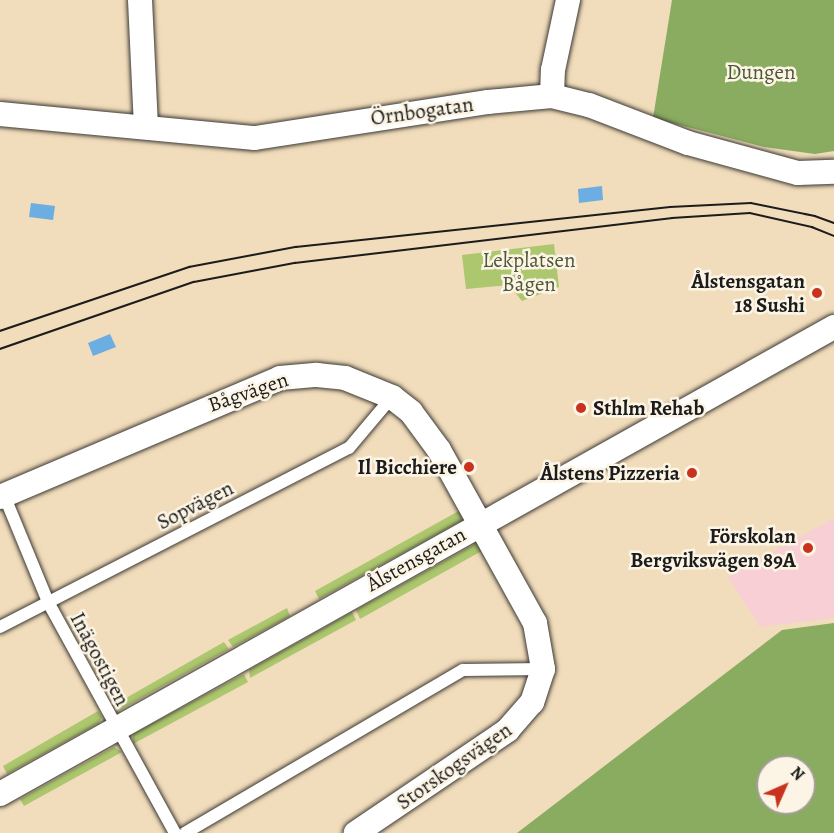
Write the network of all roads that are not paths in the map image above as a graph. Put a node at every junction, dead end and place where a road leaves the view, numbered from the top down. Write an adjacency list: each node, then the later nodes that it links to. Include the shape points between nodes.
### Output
1 (140, 0): 5 (street)
2 (567, 0): 3 (street, via 553,70)
3 (552, 96): 5 (street, Örnbogatan, via 488,102 255,138); 6 (street, Örnbogatan, via 589,105 688,143 798,173)
4 (0, 114): 5 (street, Örnbogatan)
5 (146, 125)
6 (834, 172)
7 (834, 327): 10 (street, Ålstensgatan)
8 (392, 397): 9 (street, Bågvägen, via 345,378 280,378); 10 (street, Bågvägen, via 425,428); 11 (lane, Sopvägen, via 349,448)
9 (2, 496): 11 (lane, Inägostigen)
10 (481, 522): 13 (street, Storskogsvägen, via 535,623); 14 (street, Ålstensgatan)
11 (48, 602): 12 (lane, Sopvägen); 14 (lane, Inägostigen)
12 (0, 627)
13 (543, 669): 17 (lane, via 463,670); 18 (street, Storskogsvägen, via 532,702 508,730)
14 (115, 729): 15 (street, Ålstensgatan); 16 (lane, Inägostigen)
15 (0, 794)
16 (175, 833)
17 (185, 833)
18 (356, 833)

